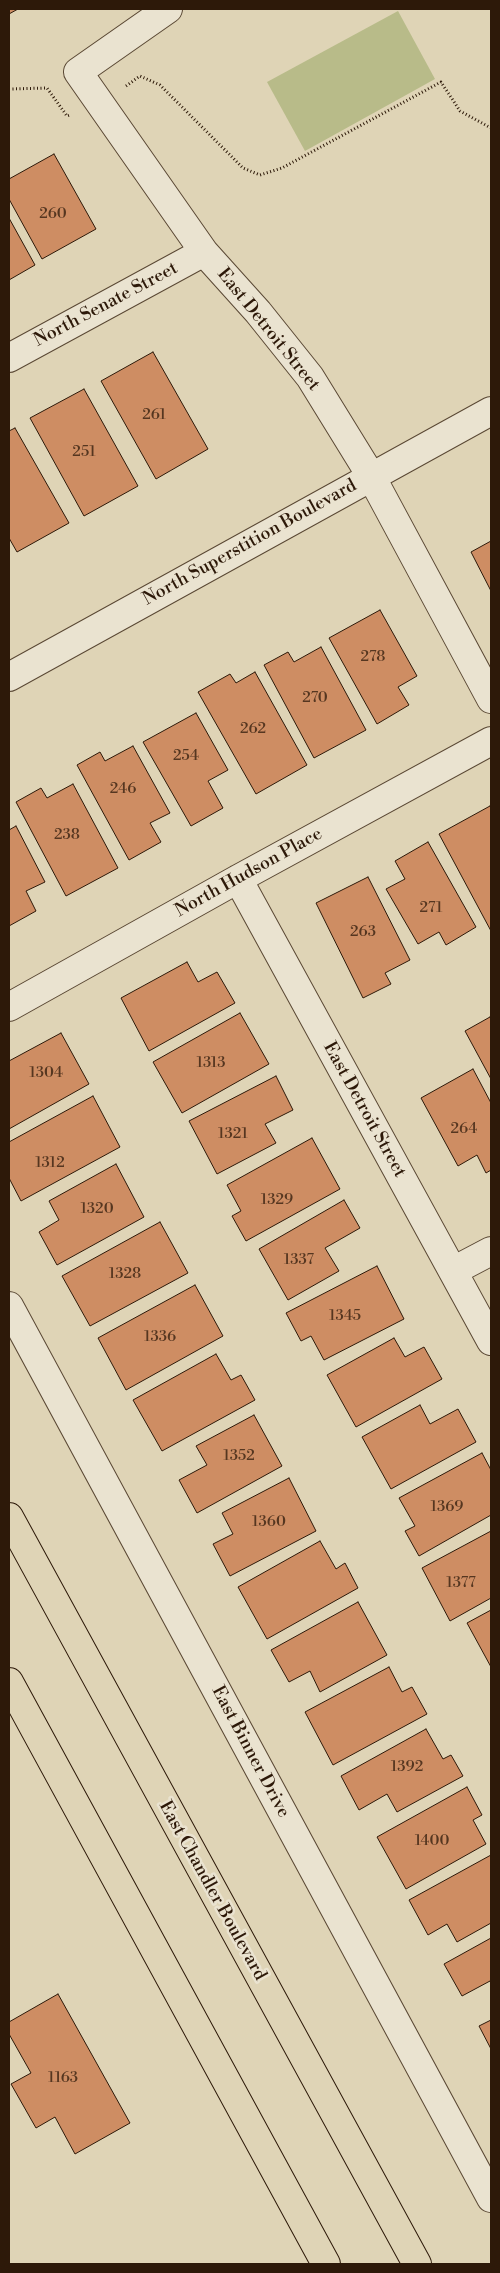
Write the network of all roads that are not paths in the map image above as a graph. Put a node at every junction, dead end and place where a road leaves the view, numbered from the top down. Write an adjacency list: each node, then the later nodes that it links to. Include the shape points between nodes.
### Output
1 (168, 9): 2 (street, East Detroit Street, via 78,72)
2 (204, 252): 3 (street, North Senate Street); 5 (street, East Detroit Street, via 310,377)
3 (9, 358)
4 (491, 411): 5 (street, North Superstition Boulevard)
5 (371, 476): 6 (street, North Superstition Boulevard); 7 (street, East Detroit Street)
6 (9, 677)
7 (491, 699)
8 (491, 741): 9 (street, North Hudson Place)
9 (238, 879): 10 (street, North Hudson Place); 12 (street, East Detroit Street)
10 (9, 1007)
11 (491, 1251): 12 (street)
12 (453, 1271): 14 (street, East Detroit Street)
13 (9, 1306): 17 (street, East Binner Drive)
14 (491, 1341)
15 (9, 1517): 19 (main road, East Chandler Boulevard)
16 (9, 1682): 18 (main road)
17 (491, 2198)
18 (326, 2264)
19 (416, 2264)

